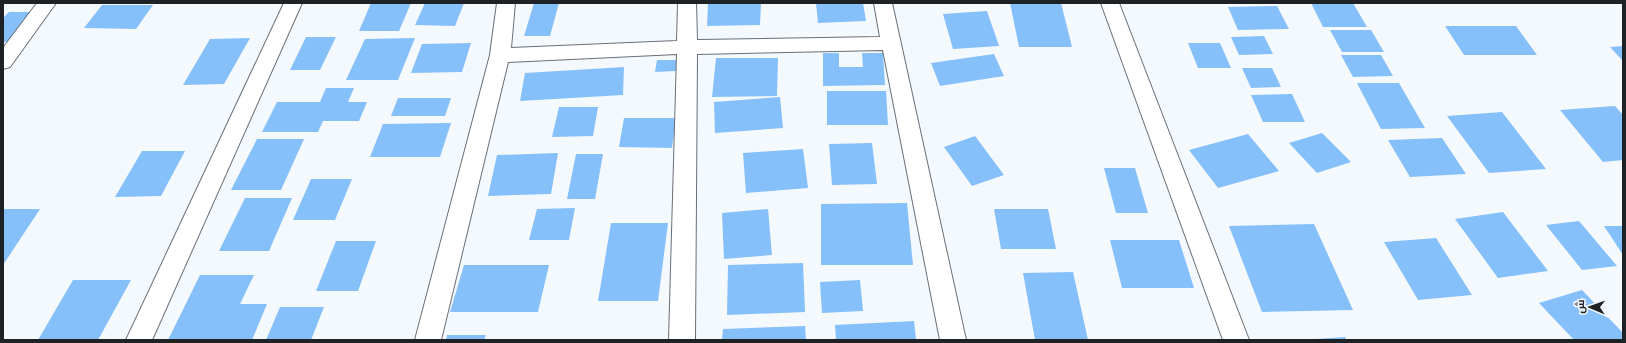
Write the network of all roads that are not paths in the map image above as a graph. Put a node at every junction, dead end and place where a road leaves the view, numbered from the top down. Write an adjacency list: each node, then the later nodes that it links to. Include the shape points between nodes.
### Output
1 (47, 3): 10 (street)
2 (293, 3): 11 (street)
3 (506, 3): 9 (street)
4 (687, 3): 8 (street)
5 (883, 3): 7 (street)
6 (1110, 3): 15 (street)
7 (892, 43): 8 (street); 14 (street)
8 (687, 47): 9 (street); 13 (street)
9 (500, 54): 12 (street)
10 (3, 62)
11 (139, 340)
12 (428, 340)
13 (682, 340)
14 (953, 340)
15 (1236, 340)

